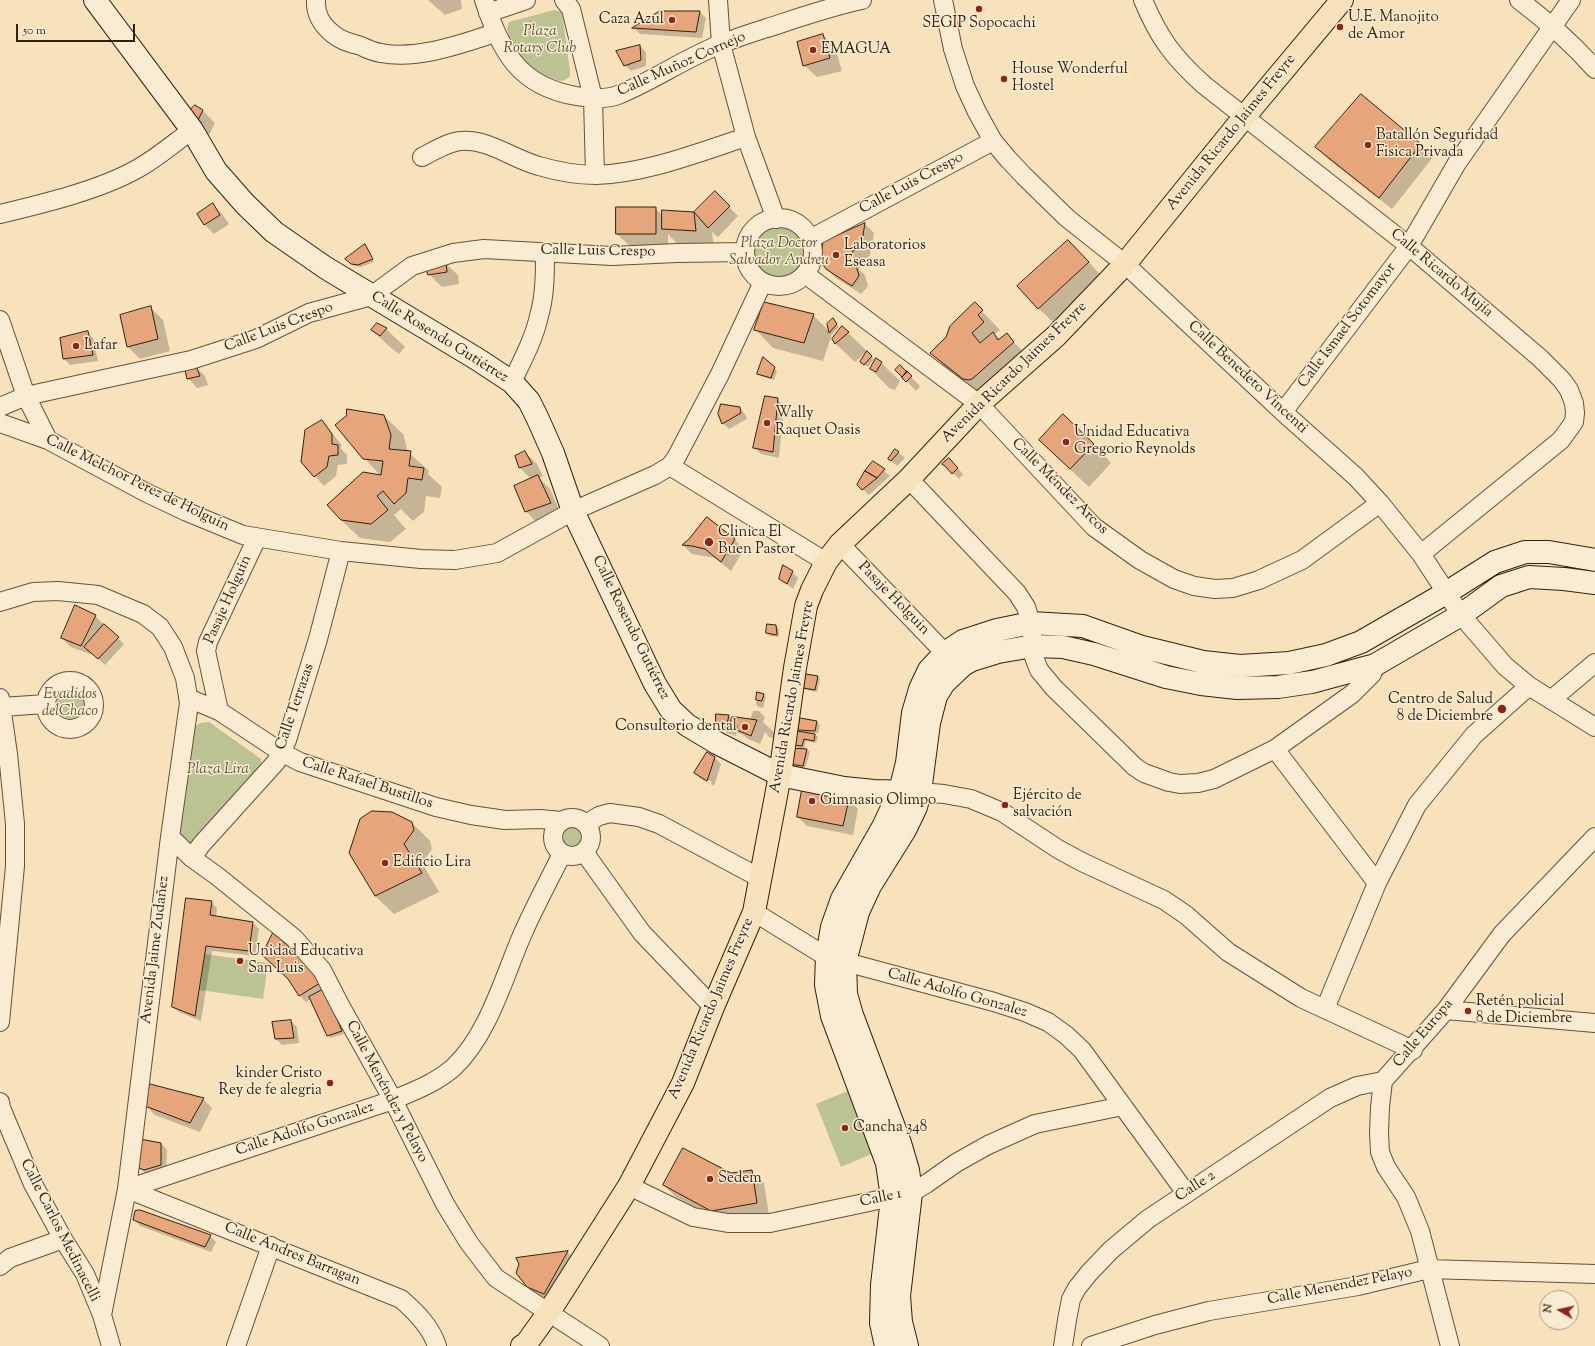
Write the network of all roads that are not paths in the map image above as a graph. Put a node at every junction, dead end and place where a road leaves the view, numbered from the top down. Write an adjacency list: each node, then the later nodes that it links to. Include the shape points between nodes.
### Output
1 (95, 0): 19 (street, Calle Rosendo Gutiérrez)
2 (316, 0): 14 (street, via 322,24 335,36 381,53 424,52)
3 (526, 0): 12 (street)
4 (564, 0): 17 (street, via 571,9)
5 (718, 0): 15 (street)
6 (862, 0): 15 (street, Calle Muñoz Cornejo, via 829,8)
7 (943, 0): 21 (street, Calle Benedeto Vincenti, via 953,50 965,86)
8 (1143, 0): 18 (street, Calle Ricardo Mujía, via 1164,43 1182,65)
9 (1342, 0): 18 (main road, Avenida Ricardo Jaimes Freyre)
10 (1519, 0): 13 (street)
11 (1571, 0): 13 (street, Calle Ismael Sotomayor)
12 (486, 7): 14 (street, Calle Muñoz Cornejo)
13 (1552, 26): 16 (street); 27 (street, Calle Ismael Sotomayor, via 1457,163)
14 (495, 33): 17 (street, Calle Muñoz Cornejo, via 510,60 524,74 560,93)
15 (721, 44): 17 (street, Calle Muñoz Cornejo, via 616,95); 20 (street)
16 (1595, 69)
17 (593, 98): 23 (street)
18 (1244, 116): 27 (street, Calle Ricardo Mujía); 30 (main road, Avenida Ricardo Jaimes Freyre)
19 (192, 130): 24 (street, via 136,170 82,191); 33 (street, Calle Rosendo Gutiérrez, via 216,170 274,232)
20 (746, 137): 23 (street, via 638,170); 25 (street)
21 (994, 141): 26 (street, Calle Luis Crespo); 30 (street, Calle Benedeto Vincenti, via 1024,176 1067,218)
22 (422, 157): 23 (street, via 460,141 474,141 538,166)
23 (595, 175)
24 (0, 214)
25 (776, 219): 26 (street, via 793,221); 29 (street, via 758,226 751,233)
26 (810, 239): 31 (street, via 813,257)
27 (1409, 246): 39 (street, Calle Ismael Sotomayor); 49 (street, Calle Ricardo Mujía, via 1540,358 1562,380 1574,403 1575,414 1574,422 1562,440)
28 (546, 252): 29 (street, Calle Luis Crespo, via 612,256); 33 (street, Calle Luis Crespo, via 484,250 453,253 412,266); 35 (street, via 540,316)
29 (745, 252): 32 (street, via 750,270)
30 (1125, 264): 37 (main road, Avenida Ricardo Jaimes Freyre, via 1056,336); 39 (street, Calle Benedeto Vincenti)
31 (805, 274): 32 (street, via 790,285 776,286); 37 (street, Calle Méndez Arcos)
32 (763, 282): 42 (street, Calle Melchor Perez de Holguin, via 720,374)
33 (371, 296): 35 (street, Calle Rosendo Gutiérrez); 36 (street, Calle Luis Crespo, via 309,314 256,339 191,360)
34 (0, 320): 36 (street)
35 (512, 382): 45 (street, Calle Rosendo Gutiérrez, via 529,401 537,417 553,453)
36 (26, 396): 38 (street, Calle Luis Crespo); 41 (street)
37 (979, 404): 43 (main road, Avenida Ricardo Jaimes Freyre); 44 (street, Calle Méndez Arcos, via 1094,526 1140,560 1174,579 1194,586 1233,588 1259,580 1302,560)
38 (0, 407)
39 (1283, 412): 44 (street, Calle Benedeto Vincenti, via 1356,477)
40 (0, 423): 41 (street, Calle Melchor Perez de Holguin)
41 (48, 440): 46 (street, Calle Melchor Perez de Holguin, via 187,512 243,535)
42 (670, 466): 45 (street, Calle Melchor Perez de Holguin); 51 (street)
43 (909, 479): 47 (main road, Avenida Ricardo Jaimes Freyre); 56 (street, via 1018,593)
44 (1380, 503): 49 (street, Calle Benedeto Vincenti)
45 (573, 511): 48 (street, Calle Melchor Perez de Holguin, via 497,553 455,560); 70 (street, Calle Rosendo Gutiérrez, via 655,684 671,710 687,726)
46 (257, 538): 48 (street, Calle Melchor Perez de Holguin); 66 (street, Pasaje Holguin, via 206,651)
47 (840, 544): 51 (main road, Avenida Ricardo Jaimes Freyre); 58 (street, Pasaje Holguin)
48 (341, 551): 69 (street, Calle Terrazas, via 297,711 288,740)
49 (1421, 554): 53 (street, Calle Benedeto Vincenti)
50 (1595, 560): 53 (street, via 1549,552 1525,552 1495,562)
51 (826, 562): 70 (main road, Avenida Ricardo Jaimes Freyre, via 806,606)
52 (1595, 583): 55 (street, via 1529,577 1501,586)
53 (1446, 593): 55 (street, Calle Benedeto Vincenti); 56 (street, via 1361,642 1326,656 1288,663 1240,666 1203,662 1142,647 1083,626)
54 (0, 602): 62 (street, Avenida Jaime Zudañez, via 33,592 58,592 98,595 134,610 160,627 173,647 185,678)
55 (1461, 615): 60 (street); 61 (street, Calle Benedeto Vincenti, via 1505,666)
56 (1031, 623): 57 (street); 58 (street, via 963,641)
57 (1033, 646): 60 (street, via 1063,647 1166,676 1201,684 1237,688 1278,687 1312,682); 68 (street, via 1039,670 1054,688 1135,767 1157,779 1180,784 1214,779); 71 (street, via 972,660 944,683 936,696)
58 (945, 653): 71 (street, via 929,670 913,712 907,763)
59 (1595, 662): 63 (street)
60 (1375, 665): 68 (street, via 1372,674 1352,694)
61 (1529, 686): 63 (street, Calle Benedeto Vincenti); 81 (street, via 1474,735 1417,805)
62 (188, 698): 66 (street, Calle Rafael Bustillos); 75 (street, Avenida Jaime Zudañez, via 188,721)
63 (1551, 700): 67 (street, Calle Benedeto Vincenti)
64 (1, 703): 65 (street); 72 (street, via 8,754)
65 (46, 704)
66 (219, 711): 69 (street, Calle Rafael Bustillos)
67 (1595, 727)
68 (1275, 749): 81 (street)
69 (281, 752): 73 (street, Calle Rafael Bustillos, via 300,762 436,807 506,820); 79 (street, Calle Terrazas, via 276,762)
70 (780, 775): 71 (street, Calle Rosendo Gutiérrez, via 844,788); 80 (main road, Avenida Ricardo Jaimes Freyre)
71 (910, 792): 83 (street, via 884,827 842,899 832,927); 86 (street, Calle Rosendo Gutiérrez, via 971,799 1002,812 1058,849 1164,900 1186,915 1228,952 1302,998)
72 (6, 798): 84 (street, via 15,824 15,866)
73 (562, 821): 74 (street, via 572,818); 78 (street, via 555,829 553,840)
74 (586, 824): 77 (street, via 591,835); 80 (street, via 610,813 639,817 659,824)
75 (170, 837): 79 (street, Calle Menéndez y Pelayo); 96 (street, Avenida Jaime Zudañez)
76 (1595, 837): 87 (street, Calle Europa, via 1502,934)
77 (584, 852): 78 (street, via 573,856); 85 (street, via 642,933)
78 (562, 854): 92 (street, Calle Adolfo Gonzalez, via 523,932 488,1016 473,1043 454,1066 432,1083)
79 (192, 858): 92 (street, Calle Menéndez y Pelayo, via 294,938 322,970)
80 (760, 878): 82 (main road, Avenida Ricardo Jaimes Freyre)
81 (1377, 883): 86 (street)
82 (754, 912): 83 (street, Calle Adolfo Gonzalez); 85 (main road, Avenida Ricardo Jaimes Freyre)
83 (836, 960): 94 (street, Calle Adolfo Gonzalez, via 994,1002 1048,1022 1082,1050); 98 (street, via 826,985 832,1016 886,1163)
84 (2, 987): 88 (street)
85 (713, 1007): 95 (main road, Avenida Ricardo Jaimes Freyre, via 683,1083)
86 (1326, 1009): 90 (street, Calle Rosendo Gutiérrez)
87 (1446, 1010): 89 (street); 90 (street, Calle Europa)
88 (0, 1022)
89 (1595, 1023)
90 (1412, 1050): 91 (street, Calle Europa)
91 (1383, 1081): 97 (street, Calle 2, via 1357,1086 1330,1098); 102 (street, Calle Europa, via 1380,1152 1386,1167 1406,1197 1420,1231)
92 (393, 1100): 96 (street, Calle Adolfo Gonzalez); 104 (street, Calle Menéndez y Pelayo, via 445,1204 469,1243 496,1278)
93 (0, 1102): 99 (street, Calle Carlos Medinacelli, via 33,1184)
94 (1123, 1106): 97 (street, Calle Adolfo Gonzalez); 98 (street, Calle 1, via 1035,1124 988,1144 926,1184)
95 (629, 1186): 98 (street, Calle 1, via 693,1216 728,1223 770,1223); 104 (main road, Avenida Ricardo Jaimes Freyre)
96 (127, 1189): 100 (street, Calle Andres Barragan); 105 (street, Avenida Jaime Zudañez)
97 (1186, 1193): 114 (street, Calle 2, via 1148,1219 1111,1250 1089,1273 1071,1299)
98 (902, 1195): 112 (street, via 882,1293 881,1323); 113 (street, via 899,1296 901,1322)
99 (63, 1239): 101 (street, via 10,1258); 105 (street, Calle Carlos Medinacelli, via 85,1274)
100 (271, 1246): 108 (street); 109 (street, Calle Andres Barragan, via 401,1300 417,1313)
101 (0, 1266)
102 (1429, 1269): 103 (street, Calle Menendez Pelayo); 106 (street, Calle Europa); 115 (street, Calle Menendez Pelayo, via 1358,1286 1209,1311)
103 (1595, 1274)
104 (549, 1312): 110 (main road, Avenida Ricardo Jaimes Freyre); 111 (street, Calle Menéndez y Pelayo)
105 (102, 1315): 107 (street, Avenida Jaime Zudañez)
106 (1451, 1344)
107 (111, 1346)
108 (236, 1346)
109 (438, 1346)
110 (522, 1346)
111 (600, 1346)
112 (886, 1346)
113 (907, 1346)
114 (1063, 1346)
115 (1091, 1346)

